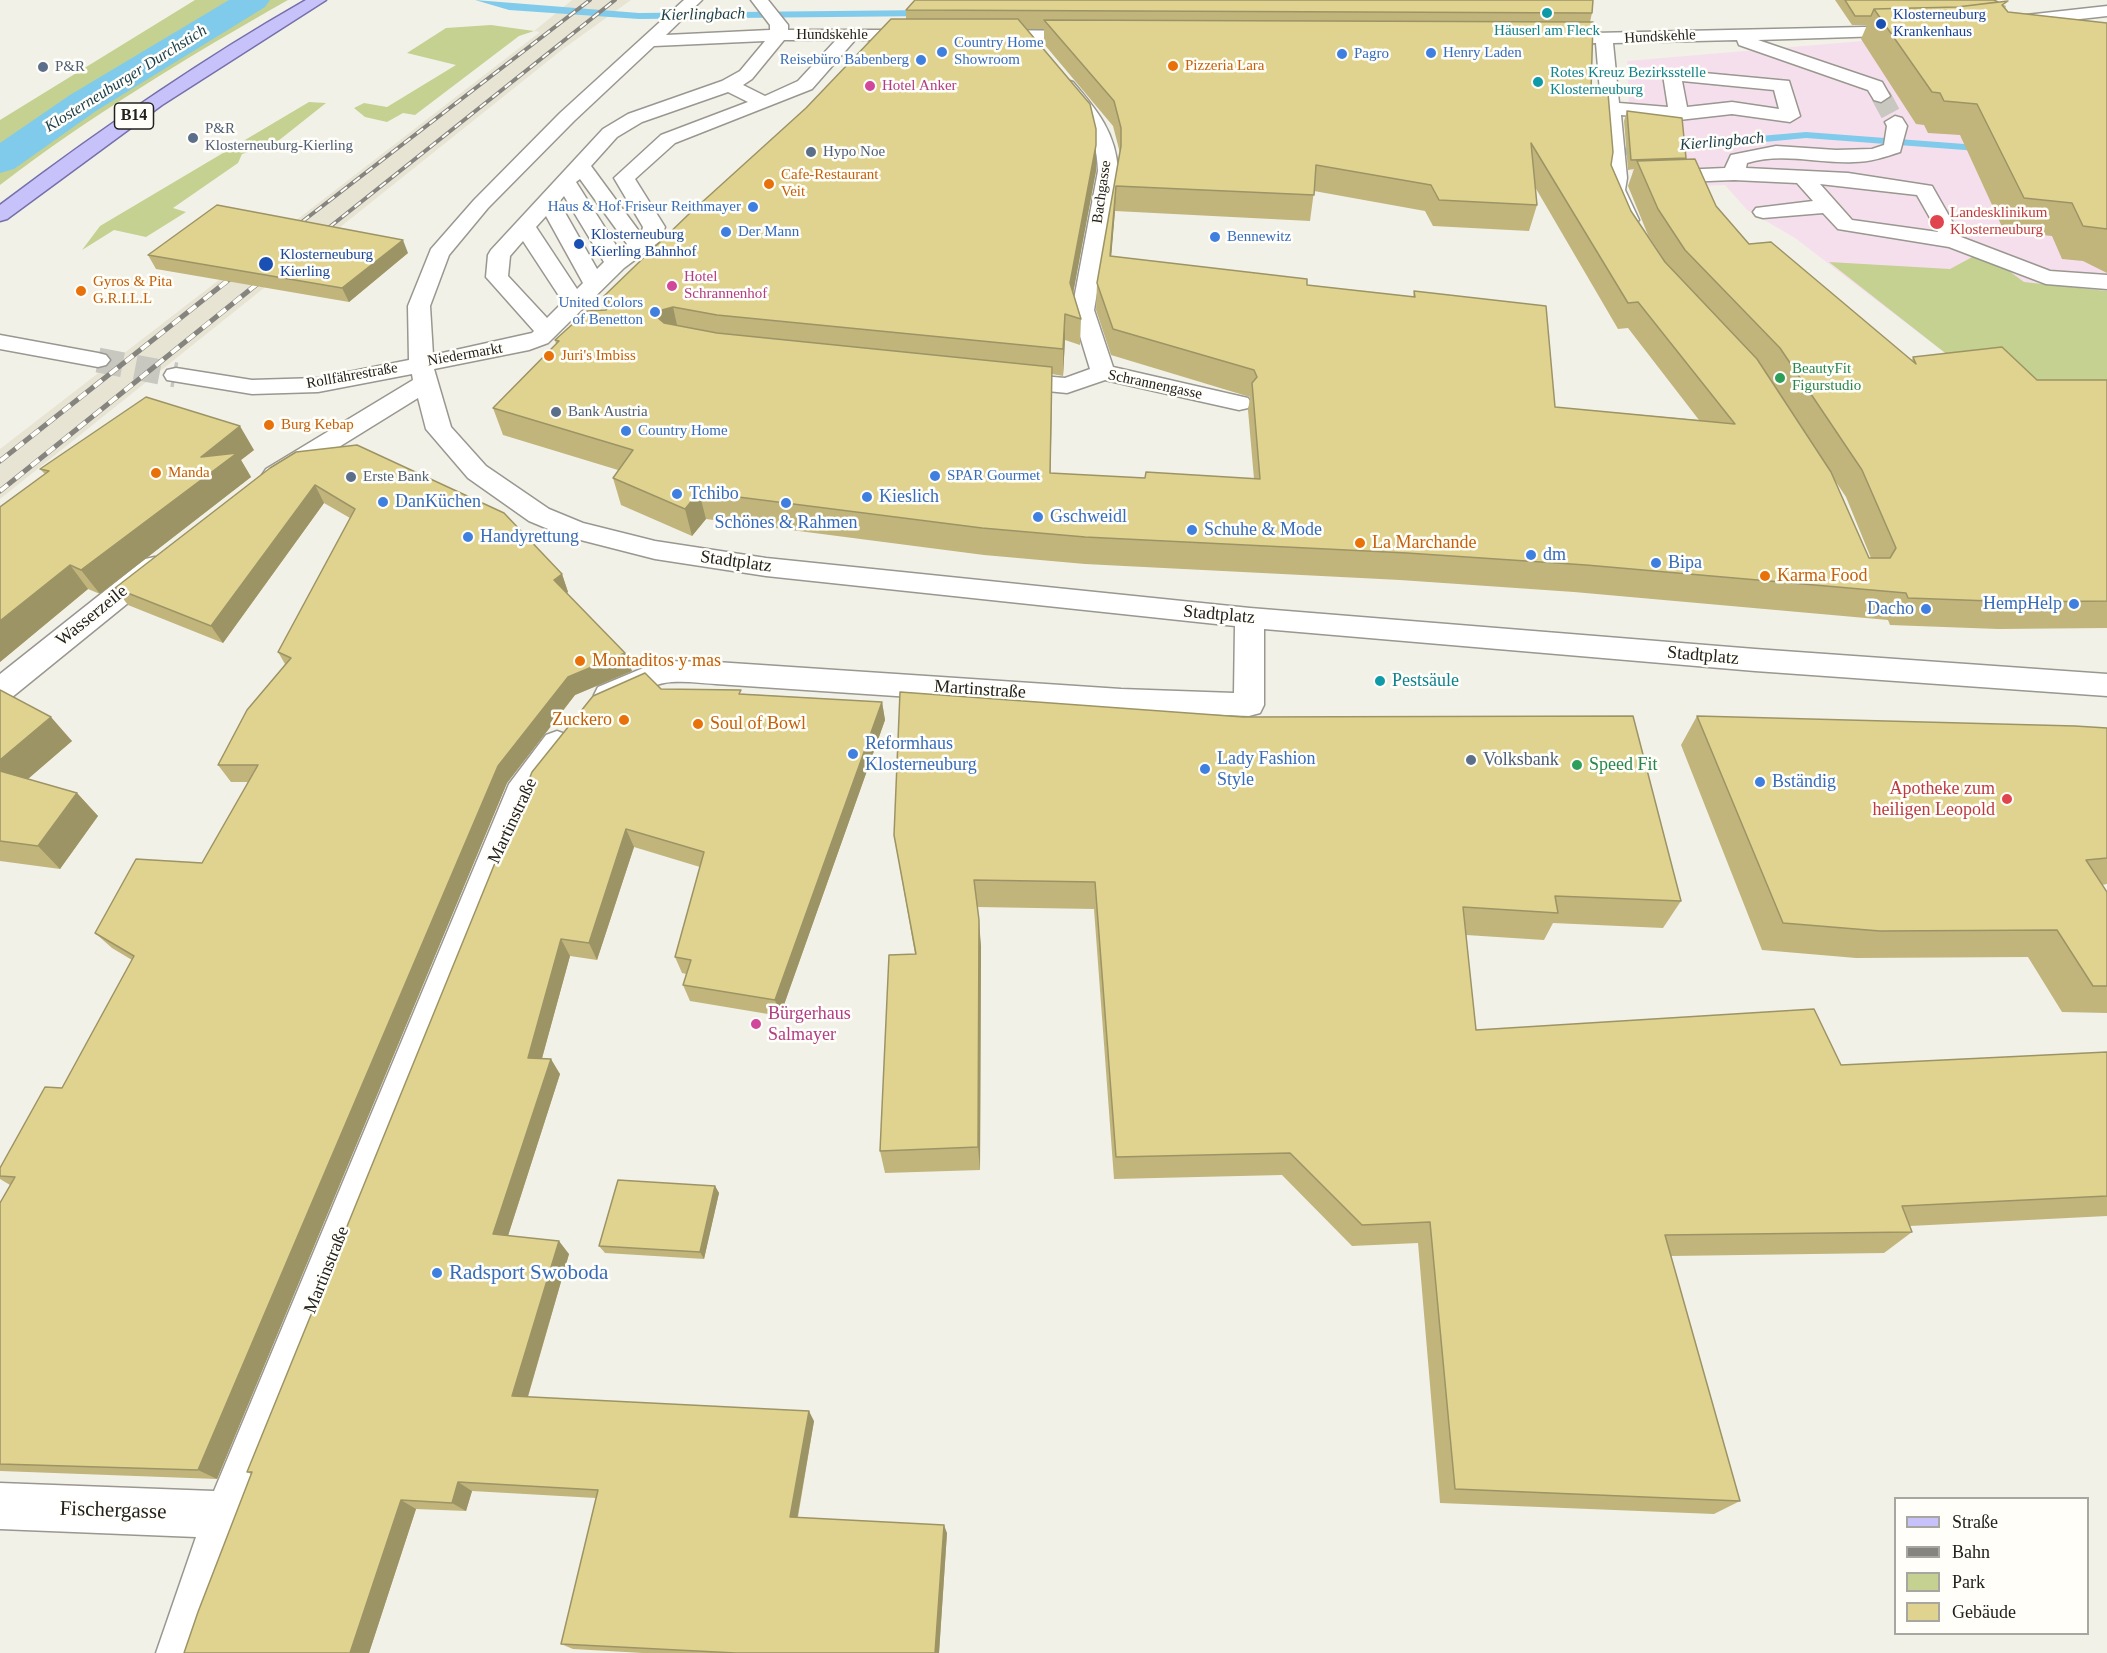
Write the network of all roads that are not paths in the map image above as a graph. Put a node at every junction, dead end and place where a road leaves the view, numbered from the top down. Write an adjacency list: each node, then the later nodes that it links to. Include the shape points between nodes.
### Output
1 (318, 0): 31 (main road, B14, via 136,114)
2 (694, 0): 7 (street, Niedermarkt)
3 (760, 3): 5 (street, Hundskehle)
4 (2107, 11): 15 (street, via 1994,30)
5 (779, 30): 7 (street, Hundskehle); 9 (street, Hundskehle); 17 (street, via 746,75)
6 (1930, 30): 8 (street, Hundskehle)
7 (655, 34): 45 (street, Niedermarkt, via 481,204 439,254 420,306)
8 (1727, 34): 14 (street, Hundskehle); 18 (street, via 1875,86)
9 (850, 35): 10 (street, Hundskehle); 19 (street, Niedermarkt, via 805,85)
10 (941, 35)
11 (972, 35): 12 (street, via 1025,36 1044,45)
12 (1101, 36)
13 (1535, 39): 14 (street, Hundskehle)
14 (1604, 39): 20 (street)
15 (2021, 39)
16 (1056, 72): 44 (street, Bachgasse, via 1101,128 1108,154 1083,310)
17 (729, 85): 19 (street); 24 (street, via 635,118 610,133)
18 (1881, 96)
19 (764, 104): 35 (street, Niedermarkt, via 668,140 624,178 654,227 652,236)
20 (1610, 108): 21 (street); 23 (street)
21 (1679, 114): 21 (street, via 1672,75 1782,85 1790,116 1732,108)
22 (1896, 124): 25 (street, via 1893,148 1879,155 1749,154)
23 (1615, 162): 25 (street); 33 (street, via 1615,190)
24 (580, 165): 27 (street); 35 (street)
25 (1736, 166): 26 (street)
26 (1803, 177): 29 (street); 34 (street, via 1925,190)
27 (565, 181): 28 (street); 36 (street)
28 (548, 201): 32 (street); 38 (street)
29 (1828, 206): 30 (street); 34 (street, via 1845,225)
30 (1763, 212)
31 (0, 215)
32 (525, 227): 39 (street); 41 (street, via 499,255 497,277)
33 (1635, 236)
34 (1953, 242): 37 (street, via 2046,277)
35 (639, 246): 36 (street, Niedermarkt)
36 (616, 263): 38 (street, Niedermarkt)
37 (2107, 282)
38 (595, 284): 39 (street, Niedermarkt)
39 (575, 303): 41 (street, Niedermarkt)
40 (582, 326): 41 (street)
41 (551, 327): 45 (street, Niedermarkt, via 528,343)
42 (0, 342): 43 (street)
43 (98, 360)
44 (1103, 372): 47 (street, Schrannengasse, via 1067,386); 48 (street, Schrannengasse)
45 (423, 374): 46 (street, Rollfährestraße, via 318,385 252,387); 49 (street); 51 (street, Stadtplatz, via 439,429 477,472 538,515 575,530 655,550 766,567)
46 (177, 375)
47 (984, 377)
48 (1239, 403)
49 (252, 492)
50 (171, 553): 53 (street, Wasserzeile)
51 (1250, 618): 52 (street, Stadtplatz); 55 (street, Martinstraße, via 1249,705 1121,700 743,673 660,672 588,704 525,784)
52 (2107, 686)
53 (0, 690)
54 (0, 1506): 55 (street, Fischergasse)
55 (227, 1515): 56 (street, Martinstraße)
56 (181, 1653)

